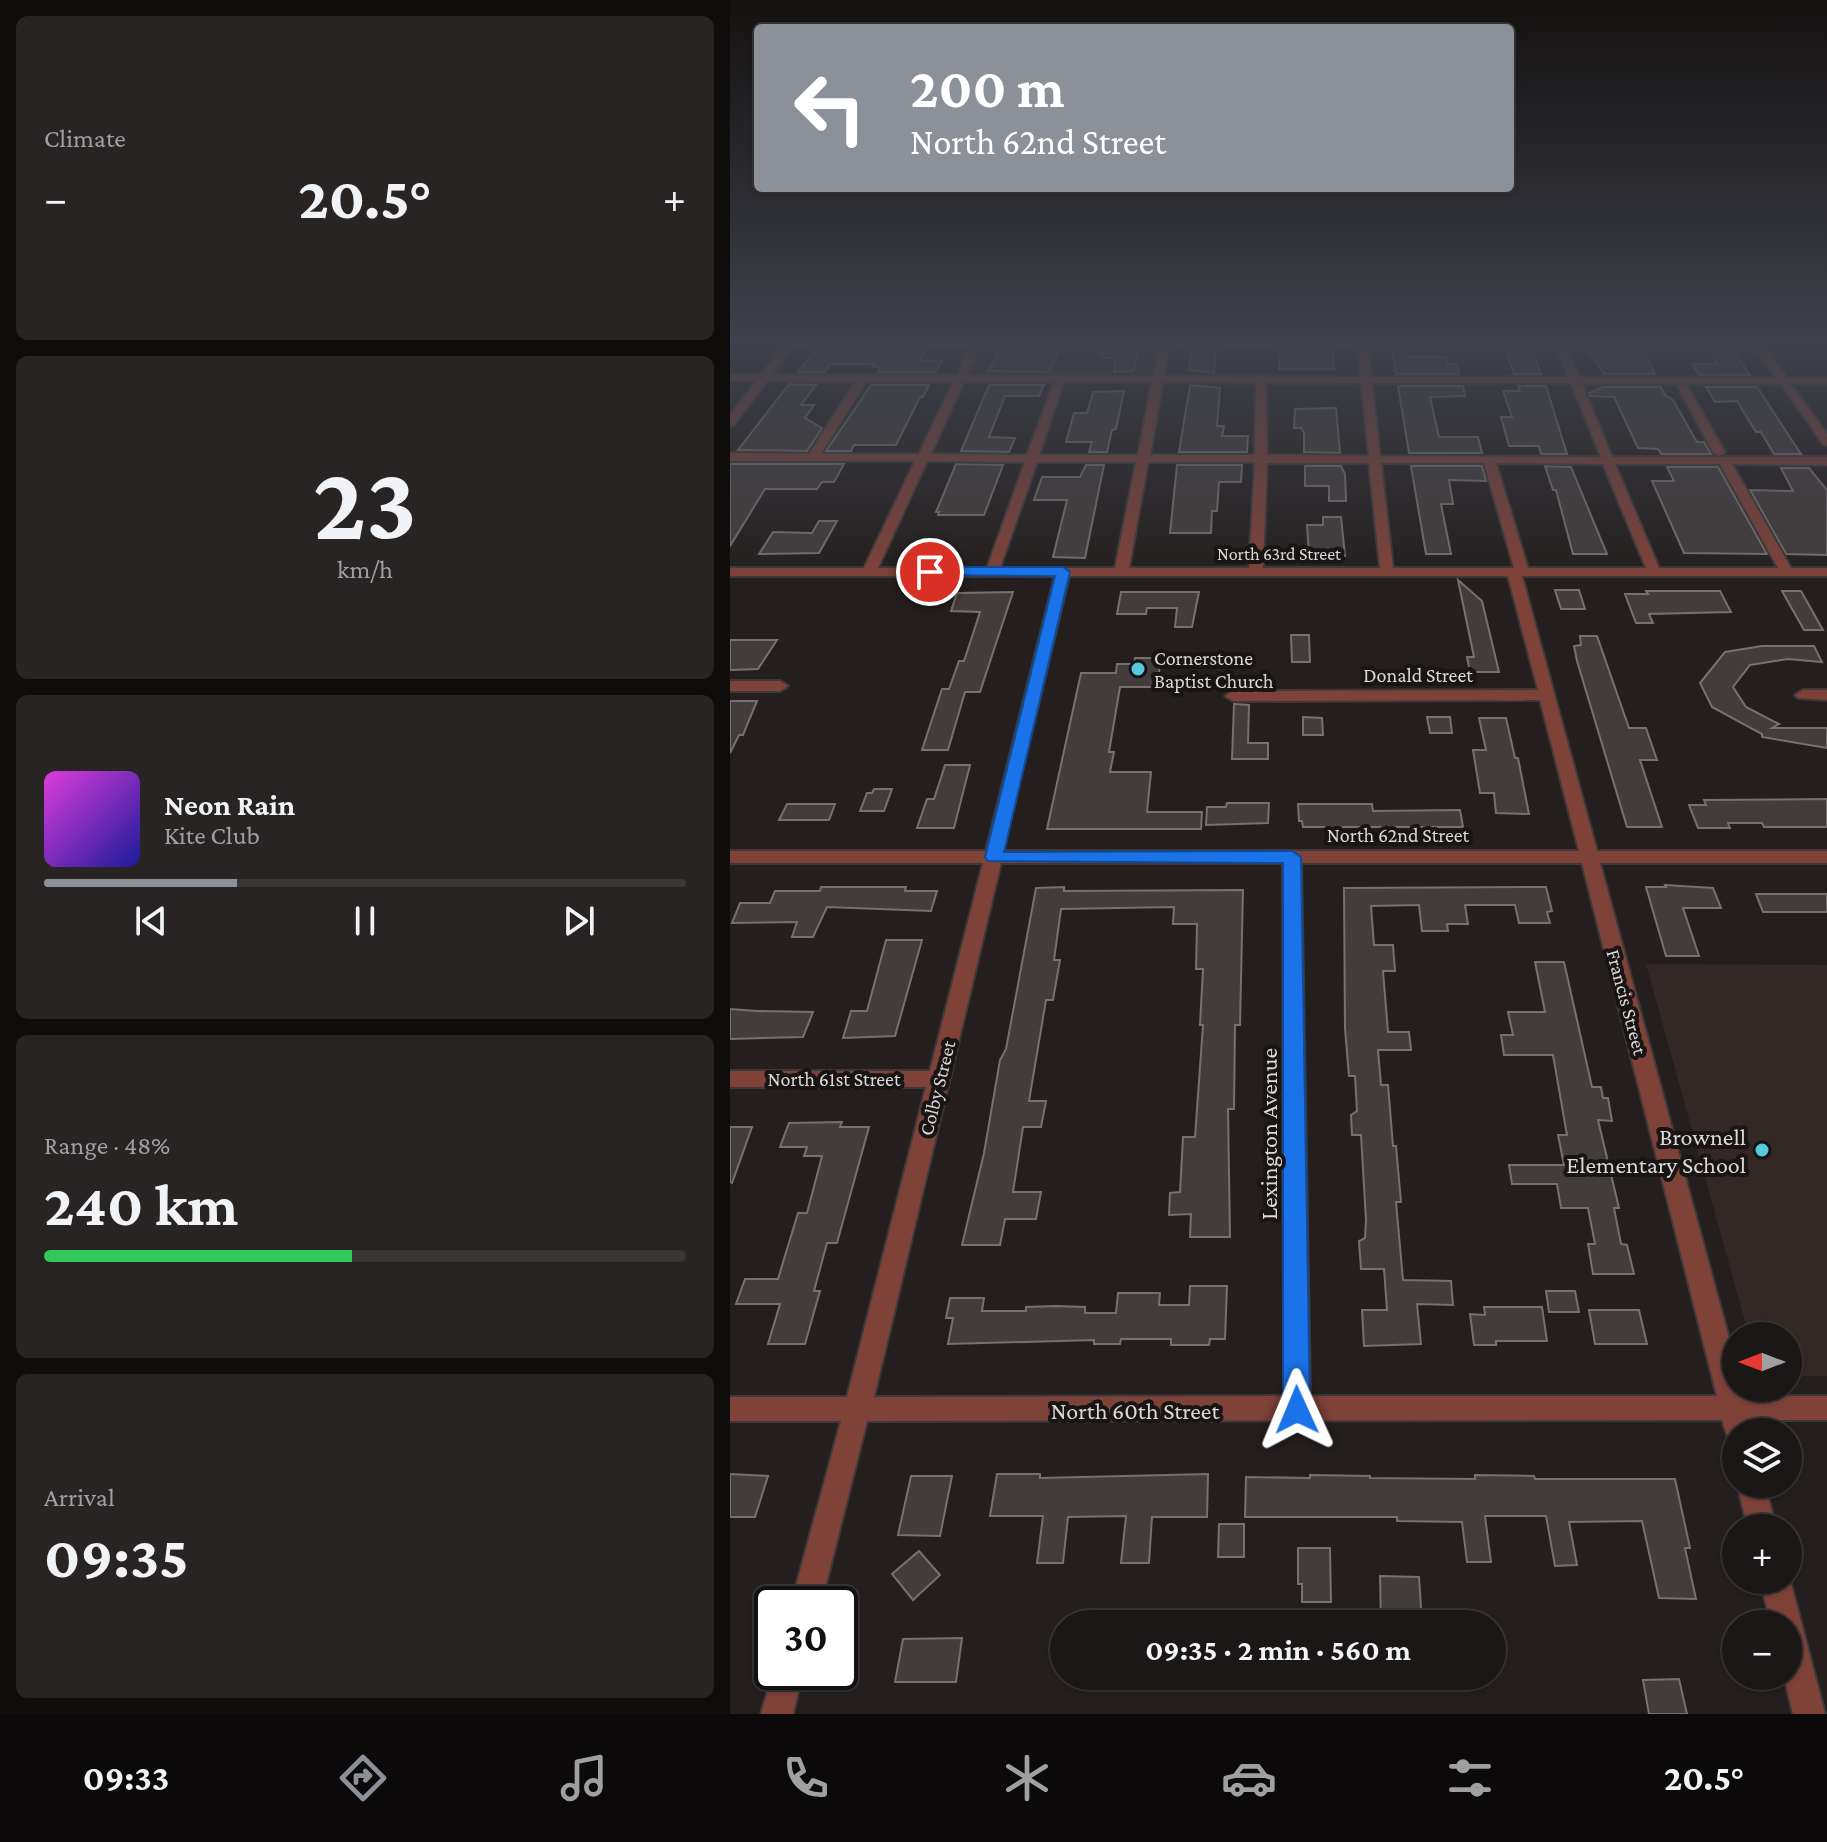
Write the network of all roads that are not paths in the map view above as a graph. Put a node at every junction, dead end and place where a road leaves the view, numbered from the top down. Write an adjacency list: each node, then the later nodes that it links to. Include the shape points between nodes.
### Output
1 (837, 419): 13 (street)
2 (942, 419): 14 (street)
3 (1046, 419): 15 (street)
4 (1151, 419): 16 (street)
5 (1261, 419): 17 (street)
6 (1370, 419): 18 (street)
7 (1590, 419): 20 (street)
8 (1701, 419): 11 (street)
9 (1811, 419): 10 (street)
10 (1827, 442)
11 (1722, 456): 20 (street); 21 (street); 31 (street)
12 (730, 457): 13 (street)
13 (812, 458): 14 (street)
14 (923, 458): 15 (street); 23 (street)
15 (1033, 458): 16 (street); 24 (street)
16 (1143, 459): 17 (street); 26 (street)
17 (1260, 459): 18 (street); 27 (street)
18 (1375, 459): 19 (street); 28 (street)
19 (1489, 460): 20 (street); 29 (street, Francis Street)
20 (1607, 460): 30 (street)
21 (1827, 461)
22 (730, 572): 23 (street, North 63rd Street)
23 (869, 572): 24 (street, North 63rd Street)
24 (992, 572): 25 (street, North 63rd Street)
25 (1063, 572): 26 (street, North 63rd Street); 40 (street, Colby Street)
26 (1121, 572): 27 (street, North 63rd Street)
27 (1256, 572): 28 (street, North 63rd Street)
28 (1387, 572): 29 (street, North 63rd Street)
29 (1518, 572): 30 (street, North 63rd Street); 35 (street, Francis Street)
30 (1654, 572): 31 (street, North 63rd Street)
31 (1787, 572): 32 (street, North 63rd Street)
32 (1827, 572)
33 (730, 686): 34 (street)
34 (780, 686)
35 (1546, 695): 38 (street, Donald Street); 42 (street, Francis Street)
36 (1803, 695): 37 (street)
37 (1827, 695)
38 (1233, 696)
39 (730, 857): 40 (street, North 62nd Street)
40 (994, 857): 41 (street, North 62nd Street); 45 (street, Colby Street)
41 (1292, 857): 42 (street, North 62nd Street); 49 (street, Lexington Avenue)
42 (1589, 857): 43 (street, North 62nd Street); 50 (street, Francis Street)
43 (1827, 857)
44 (730, 1079): 45 (street, North 61st Street)
45 (939, 1079): 48 (street, Colby Street)
46 (1827, 1408): 51 (street, North 60th Street)
47 (730, 1409): 48 (street, North 60th Street)
48 (856, 1409): 49 (street, North 60th Street); 53 (street, Colby Street)
49 (1297, 1410): 52 (street, North 60th Street)
50 (1734, 1418)
51 (1750, 1418)
52 (1722, 1420)
53 (811, 1586)
54 (1802, 1686): 57 (street)
55 (783, 1690): 56 (street)
56 (777, 1714)
57 (1809, 1714)

